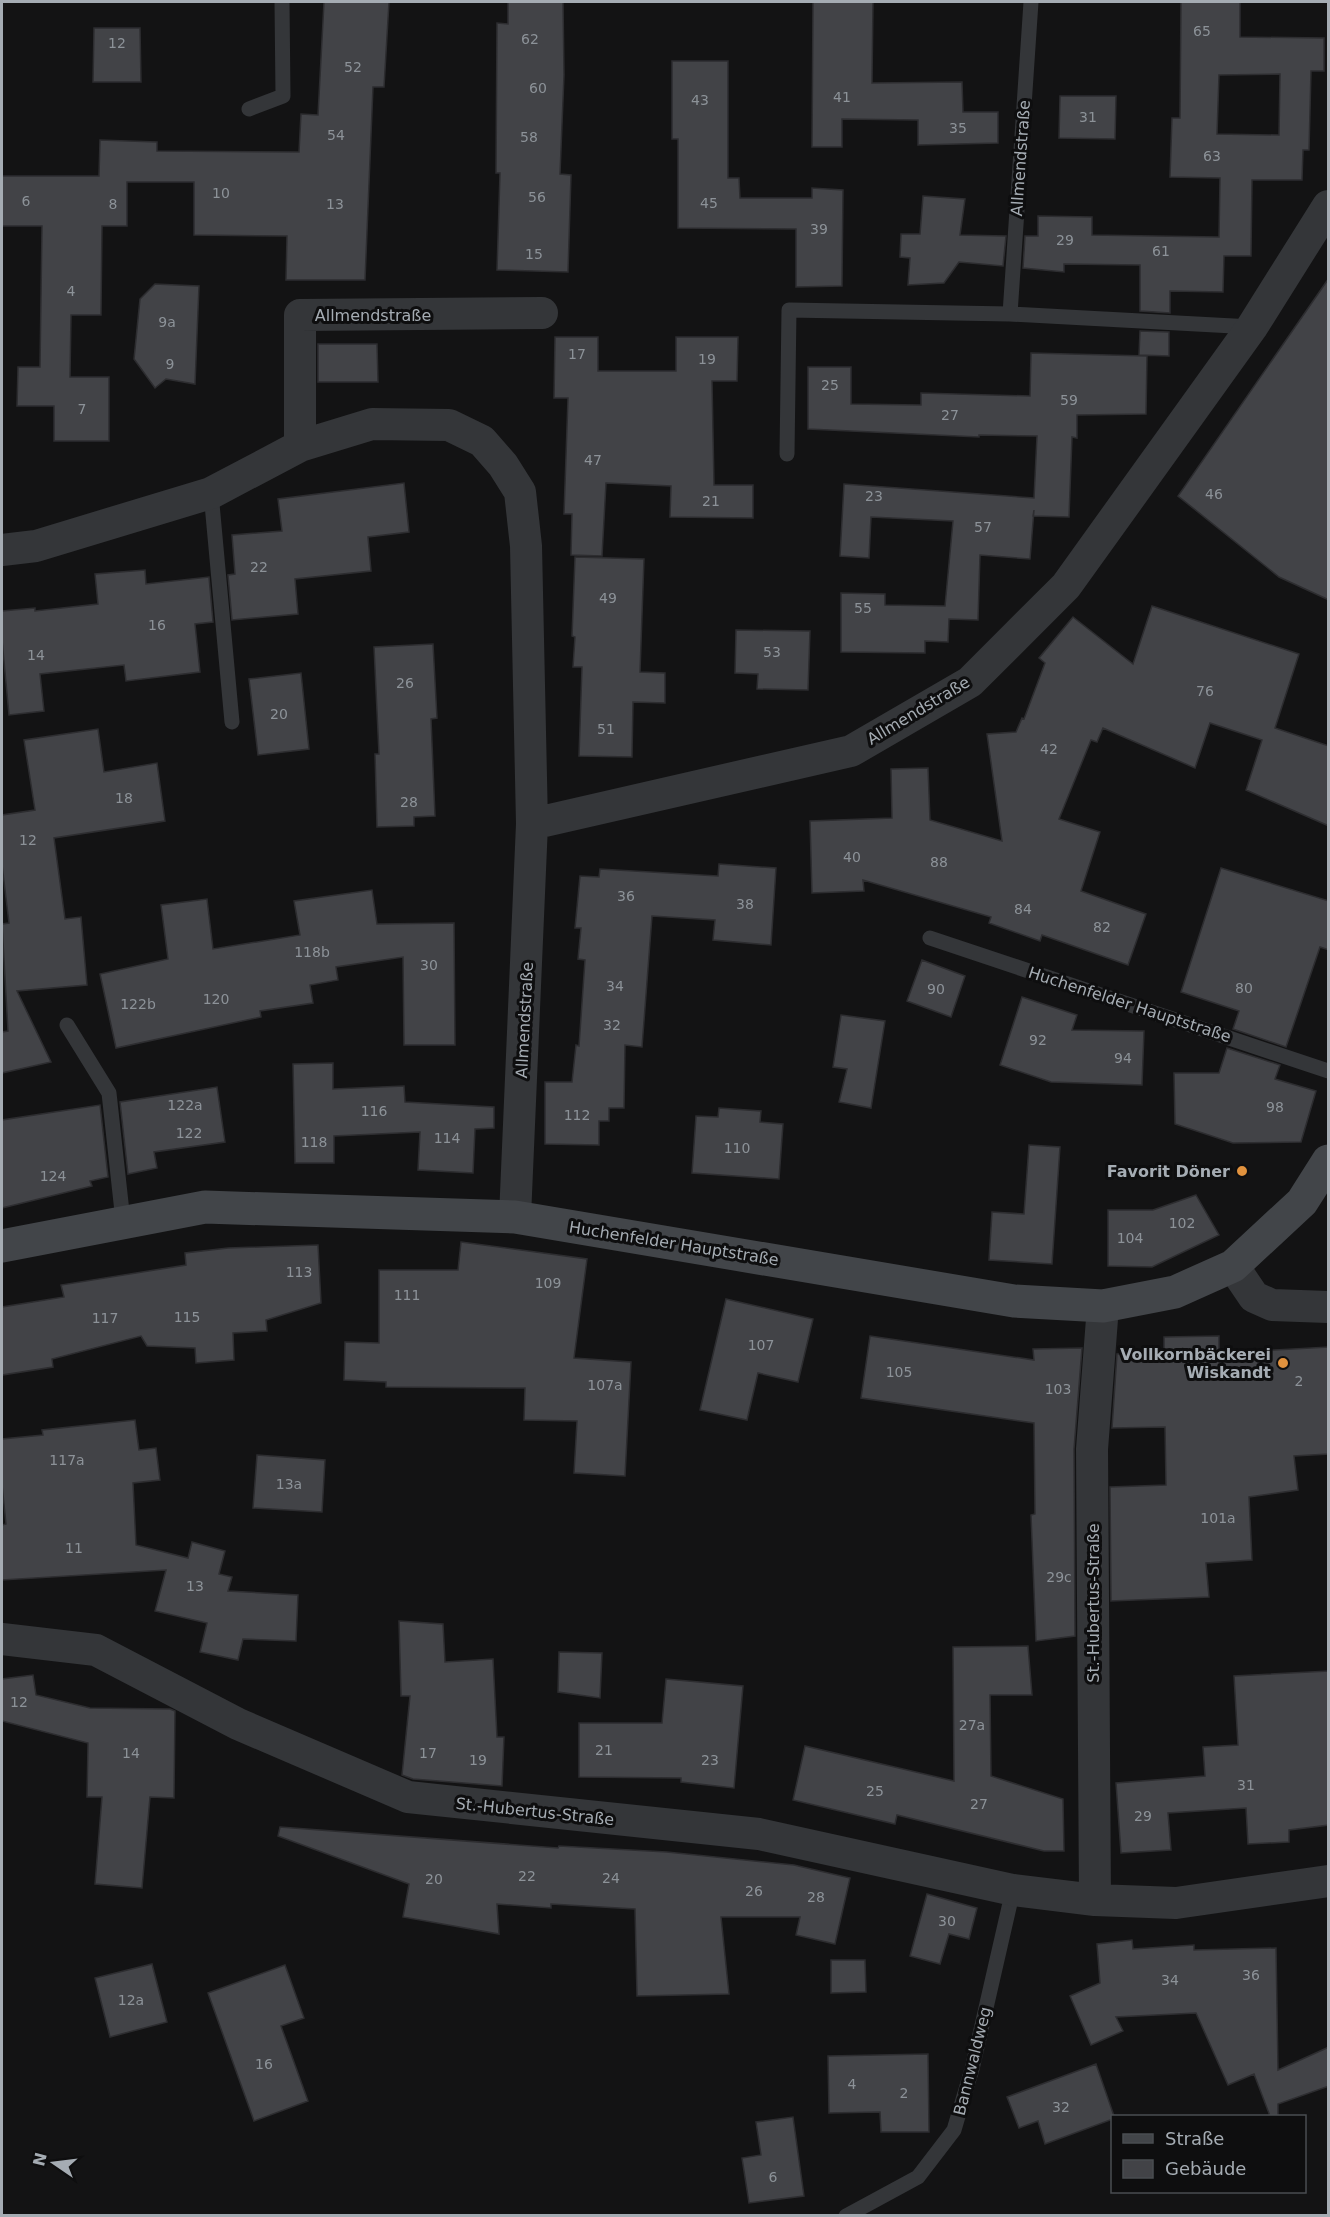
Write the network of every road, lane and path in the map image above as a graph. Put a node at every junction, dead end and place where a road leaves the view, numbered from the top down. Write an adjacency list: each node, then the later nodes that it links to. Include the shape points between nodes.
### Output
1 (282, 2): 3 (lane, via 283,96)
2 (1030, 2): 6 (lane, Allmendstraße)
3 (249, 109)
4 (1329, 206): 7 (street, Allmendstraße)
5 (542, 313): 8 (street, Allmendstraße, via 300,315)
6 (1010, 314): 7 (lane); 9 (lane, via 789,310)
7 (1252, 327): 13 (street, Allmendstraße, via 1066,586 970,682 851,751)
8 (300, 446): 10 (street, Allmendstraße); 13 (street, Allmendstraße, via 372,424 449,425 482,441 520,492 526,546)
9 (787, 454)
10 (211, 493): 11 (street, Allmendstraße, via 36,546); 12 (lane)
11 (2, 550)
12 (232, 722)
13 (532, 824): 18 (street, Allmendstraße)
14 (930, 938): 16 (lane, Huchenfelder Hauptstraße)
15 (67, 1025): 19 (lane, via 109,1093)
16 (1329, 1071)
17 (1329, 1161): 21 (main road, Huchenfelder Hauptstraße, via 1302,1202)
18 (515, 1217): 19 (main road, Huchenfelder Hauptstraße, via 206,1207); 22 (main road, Huchenfelder Hauptstraße, via 1014,1301)
19 (123, 1221): 20 (main road, Huchenfelder Hauptstraße)
20 (2, 1246)
21 (1233, 1266): 22 (main road, Huchenfelder Hauptstraße, via 1175,1292); 23 (street, via 1254,1297 1272,1305)
22 (1103, 1306): 27 (street, St.-Hubertus-Straße, via 1092,1449)
23 (1329, 1307)
24 (2, 1640): 26 (street, St.-Hubertus-Straße, via 96,1650 238,1724 408,1797 759,1834)
25 (1329, 1881): 27 (street, St.-Hubertus-Straße, via 1176,1903)
26 (1013, 1890): 27 (street, St.-Hubertus-Straße); 28 (lane, Bannwaldweg, via 954,2130 918,2177)
27 (1095, 1900)
28 (846, 2216)

